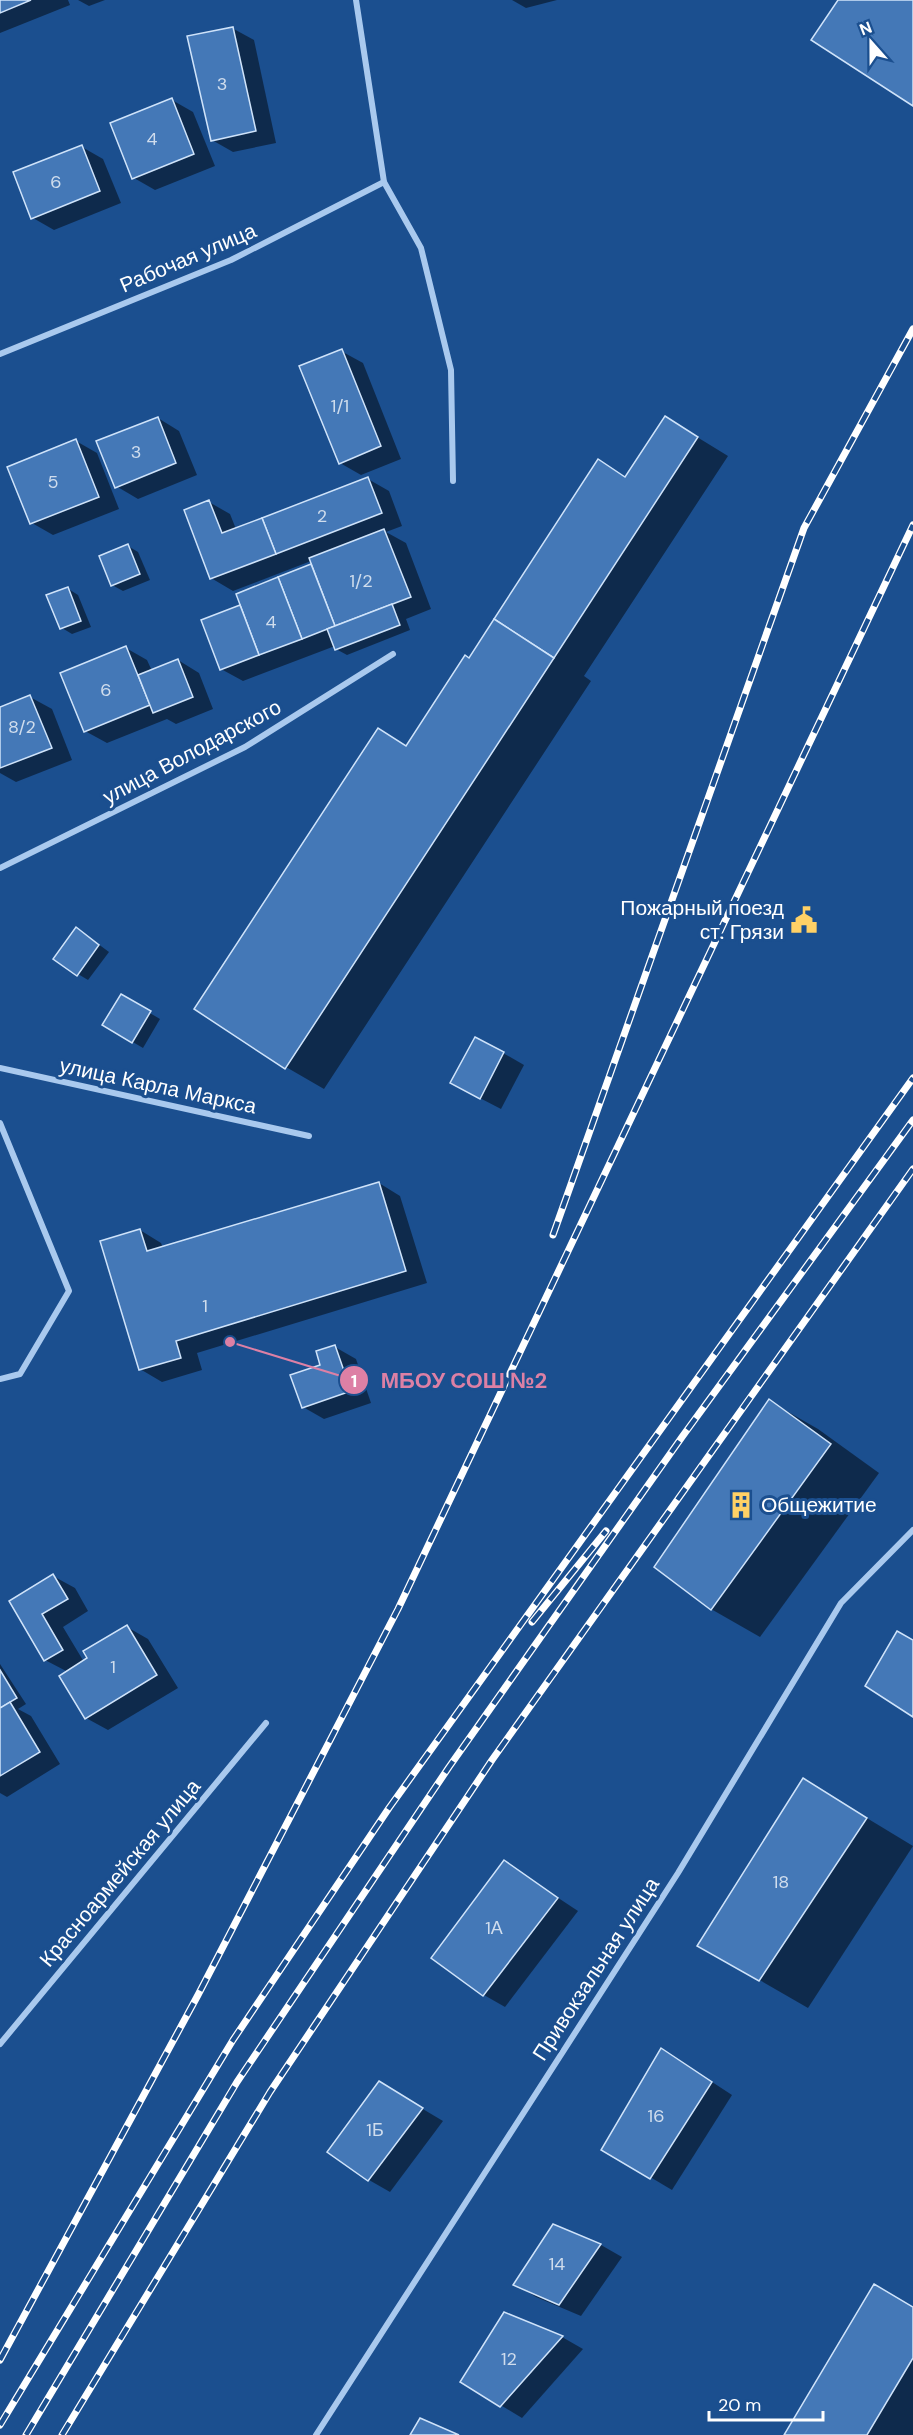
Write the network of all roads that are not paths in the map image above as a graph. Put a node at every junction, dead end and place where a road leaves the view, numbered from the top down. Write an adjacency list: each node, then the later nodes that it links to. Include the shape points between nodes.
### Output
1 (356, 0): 2 (street)
2 (384, 182): 3 (street, Рабочая улица, via 231,260); 4 (street, via 421,248 451,370)
3 (0, 354)
4 (453, 481)
5 (393, 654): 6 (street, улица Володарского, via 245,747)
6 (0, 868)
7 (0, 1068): 9 (street, улица Карла Маркса)
8 (0, 1122): 10 (street, via 69,1292 20,1374)
9 (309, 1136)
10 (0, 1379)
11 (913, 1530): 14 (street, Привокзальная улица, via 841,1603 678,1873)
12 (266, 1723): 13 (street, Красноармейская улица)
13 (0, 2044)
14 (316, 2435)

